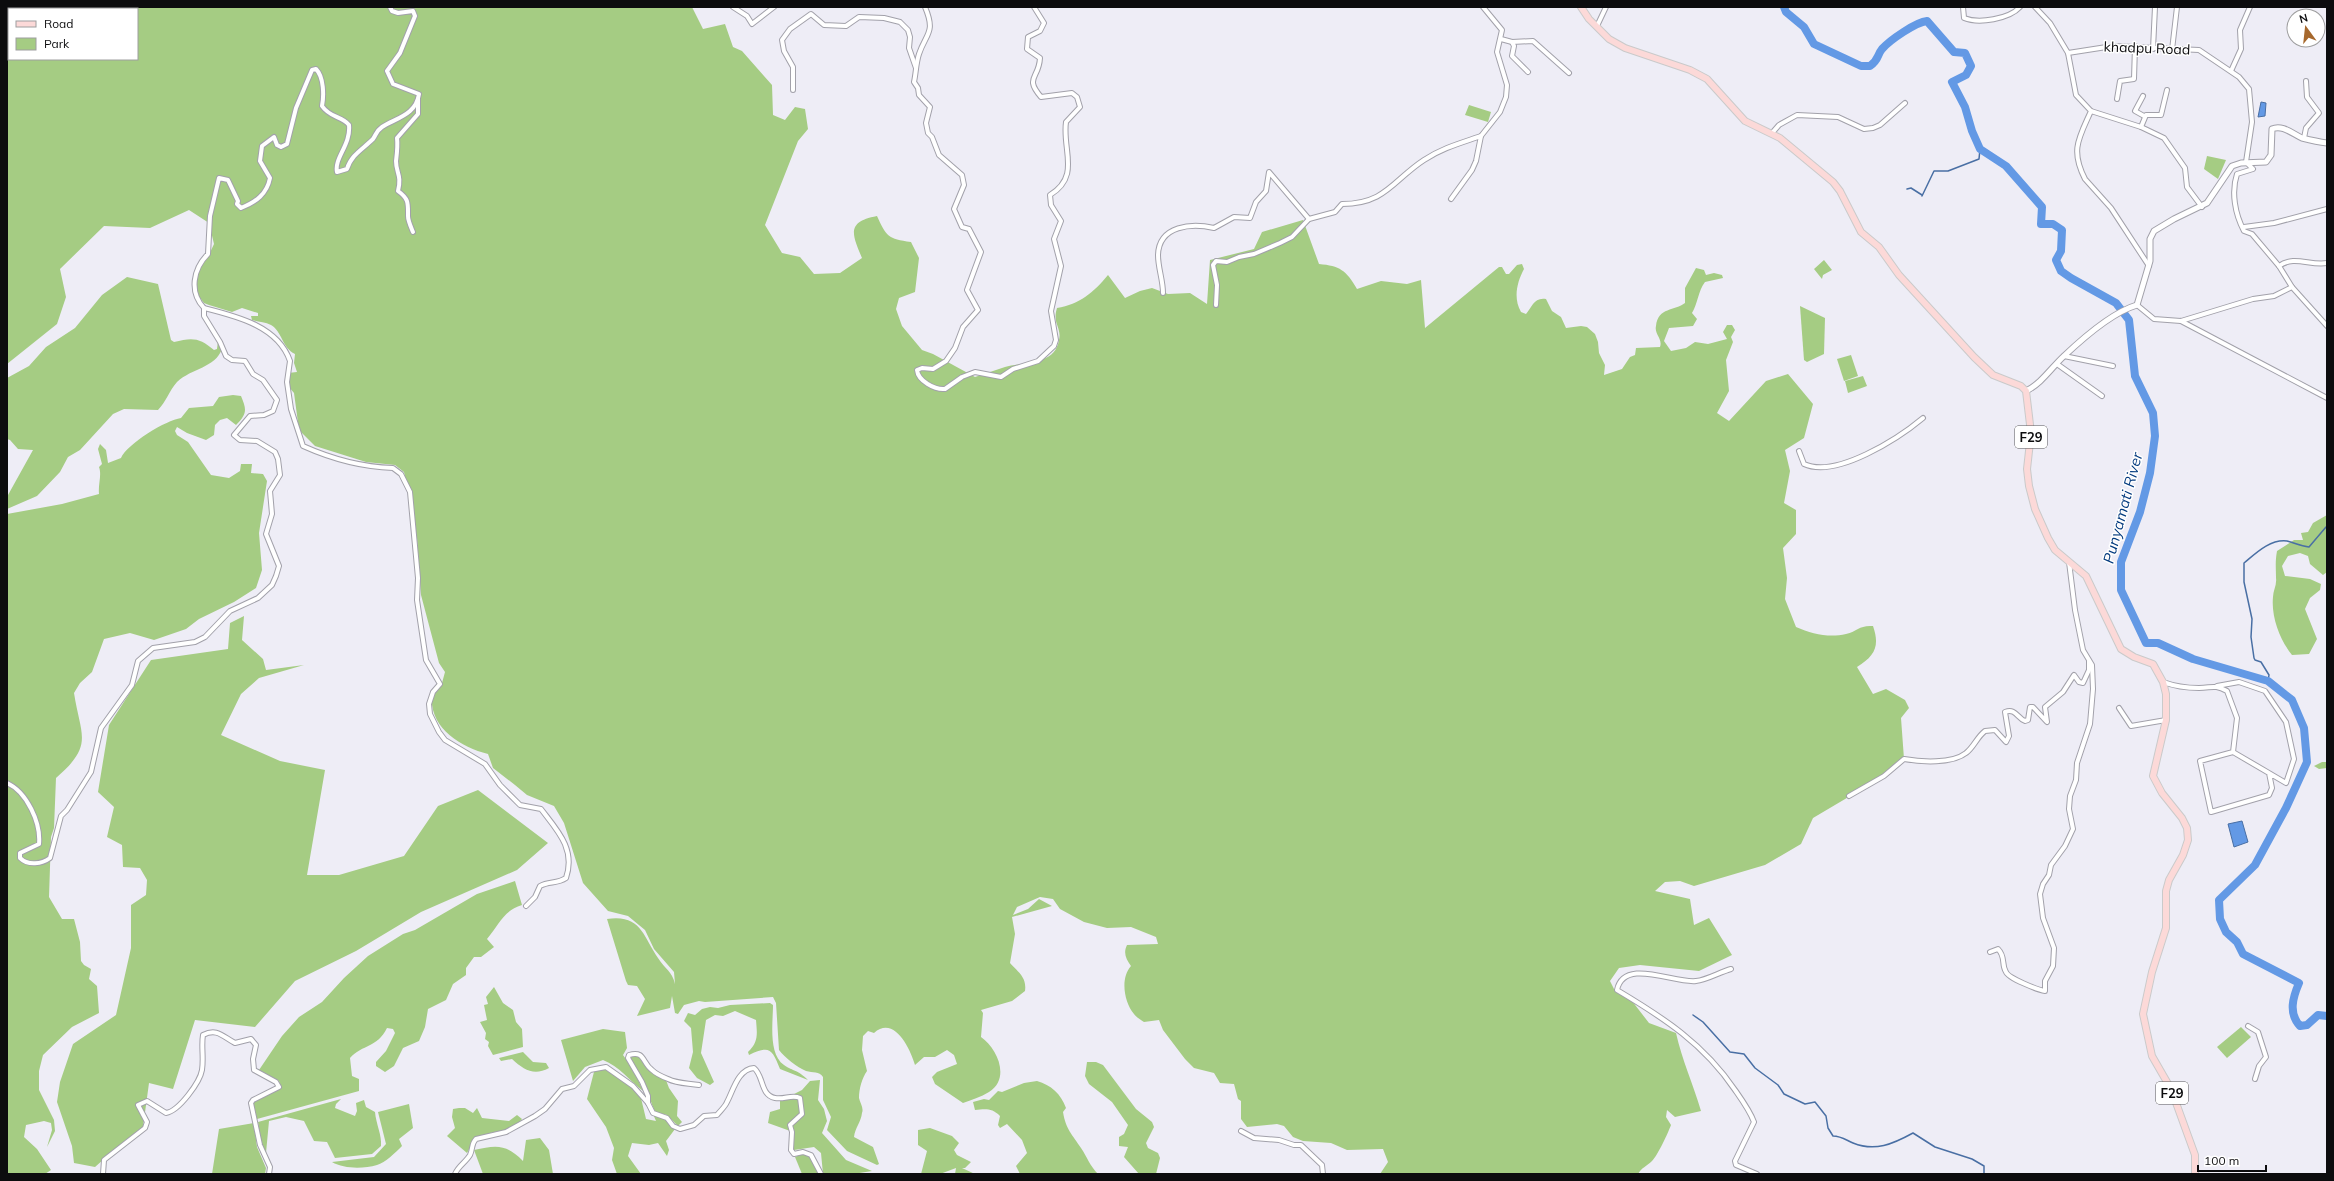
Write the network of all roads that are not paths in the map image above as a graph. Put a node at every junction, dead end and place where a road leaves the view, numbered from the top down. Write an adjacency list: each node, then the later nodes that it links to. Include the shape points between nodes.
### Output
1 (390, 7): 30 (street, via 398,13 413,11 415,16 400,53 387,71 389,78 393,84 419,94)
2 (732, 7): 3 (street, via 747,16 752,24)
3 (774, 7)
4 (925, 7): 22 (street, via 930,17 930,36 919,53)
5 (1034, 7): 22 (street, via 1044,23 1040,31 1028,37 1027,49 1040,58 1039,67 1032,78 1033,87 1041,97 1072,93 1077,97 1080,107 1066,122 1069,174 1059,189 1050,195 1051,205 1060,221 1054,239 1061,266 1052,311 1056,340 1054,346 1038,361 1013,369 1001,377 980,372 970,374 945,390 921,380 917,370 933,369 946,361 955,348 963,327 978,310 967,290 981,252 969,229 962,227 954,210 964,185 962,175 940,155 928,133 926,123 930,116 930,107 919,94 914,82)
6 (1483, 7): 16 (street, via 1502,30)
7 (1581, 7): 15 (main road)
8 (1606, 7): 15 (street)
9 (1963, 7): 10 (street, via 1964,18 1985,22 2013,13)
10 (2020, 7)
11 (2035, 7): 21 (street, via 2050,23)
12 (2155, 7): 19 (street)
13 (2178, 7): 20 (street)
14 (2250, 7): 23 (street, via 2240,30 2241,49)
15 (1597, 26): 36 (main road, via 1609,39 1625,48 1690,70 1707,79 1745,122)
16 (1501, 39): 17 (street); 37 (street, via 1497,52 1508,90 1500,112)
17 (1512, 42): 24 (street, via 1512,56); 25 (street, via 1533,41)
18 (2135, 46): 19 (street, khadpu Road); 21 (street, khadpu Road, via 2097,47); 31 (street, via 2134,79 2120,81)
19 (2152, 49): 20 (street, khadpu Road)
20 (2172, 50): 23 (street, khadpu Road, via 2199,50)
21 (2068, 53): 33 (street, via 2076,95)
22 (916, 68): 27 (street, via 909,48 908,30 900,22 884,18 859,17 846,26 824,25 810,14 790,29 782,40 786,56 793,67)
23 (2231, 71): 40 (street, khadpu Road, via 2246,83 2251,95 2252,124)
24 (1528, 72)
25 (1569, 73)
26 (2306, 81): 38 (street, via 2307,97 2319,113 2306,128)
27 (793, 90)
28 (2167, 90): 34 (street, via 2161,115)
29 (2143, 96): 34 (street, via 2136,111)
30 (418, 98): 46 (street, via 418,114 397,138 396,163 401,179 398,191 407,198 410,206 408,217); 54 (street, via 408,114 375,133 373,139 354,156 347,169 337,172 339,157 349,139 349,125 346,121 328,114 322,106 320,73 312,70 296,108 287,144 281,147 277,145 274,137 262,146 260,161 270,178 266,190 258,200 241,208 228,180 218,178 210,216 208,254 200,262 194,286 198,301)
31 (2117, 99)
32 (1906, 103): 36 (street, via 1873,128 1864,129 1840,118 1797,115)
33 (2091, 111): 35 (street); 48 (street, via 2077,144 2080,169 2085,179 2128,232)
34 (2144, 116): 35 (street)
35 (2140, 127): 42 (street, via 2168,142 2187,172 2188,187)
36 (1772, 133): 60 (main road, via 1833,182 1861,232 1879,247 1899,275 1974,357 1993,375 2021,386)
37 (1481, 136): 41 (street, via 1472,170); 44 (street, via 1449,146 1434,154 1413,168 1381,196 1354,204 1342,204 1335,212)
38 (2304, 138): 39 (street); 40 (street, via 2288,130 2274,127 2271,133 2270,158 2266,162)
39 (2327, 143)
40 (2246, 162): 42 (street, via 2232,166 2212,198); 45 (street, khadpu Road, via 2253,169 2240,172 2233,185 2236,207)
41 (1450, 199)
42 (2202, 208): 48 (street, via 2174,219 2154,231 2150,239)
43 (2327, 209): 45 (street, via 2274,223)
44 (1309, 219): 51 (street, via 1269,172 1266,191 1256,202 1250,218 1234,217 1214,228 1201,224 1185,225 1177,228 1165,239 1158,256); 52 (street, via 1292,237 1280,243 1227,262 1214,262)
45 (2243, 227): 49 (street)
46 (413, 232)
47 (2327, 264): 49 (street, via 2294,260 2286,261)
48 (2149, 266): 53 (street)
49 (2279, 266): 50 (street)
50 (2292, 287): 55 (street, via 2274,296 2253,299); 56 (street)
51 (1163, 293)
52 (1216, 305)
53 (2135, 305): 55 (street, via 2154,319); 57 (street, via 2118,314)
54 (204, 308): 72 (street, via 204,316 226,356 232,360 245,361 253,374 265,383 277,400 273,411 250,416 234,435 240,440 257,441 275,452 278,459 280,475 270,491 272,514 266,534 279,566 276,576 272,585 258,598 230,610 205,637 194,642 153,648 138,661 132,685 102,728 90,772 61,816 50,858 43,863 26,862 20,858 20,853 39,844 39,838 31,810 23,797); 74 (street, via 250,322 283,346 290,361 286,374 292,409 303,446 333,458 376,468 393,468 404,479 410,492 418,578 417,600 426,660 440,684 428,704 434,724 445,740 485,764 520,805 541,808 562,835 567,848 569,870 566,878 555,884 540,886 535,897)
55 (2181, 321): 62 (street)
56 (2327, 326)
57 (2064, 356): 58 (street); 59 (street)
58 (2057, 364): 60 (street, via 2036,386); 61 (street)
59 (2113, 366)
60 (2026, 391): 65 (main road, F29, via 2032,433 2027,464 2029,486 2035,509 2051,544)
61 (2102, 396)
62 (2327, 398)
63 (1923, 418): 64 (street, via 1885,446 1850,461 1810,467 1804,464)
64 (1799, 451)
65 (2069, 562): 66 (street, via 2074,610 2083,650); 67 (main road, F29, via 2086,576 2121,649 2153,664)
66 (2089, 660): 73 (street, via 2089,670 2083,683 2074,675 2063,692 2045,707 2047,722 2034,706 2030,707 2028,720 2025,721 2010,710 2005,712 2009,736 2006,742 1995,730 1985,731 1961,756 1940,760 1904,759 1884,776); 75 (street, via 2093,674 2090,724 2077,763 2076,780 2070,796 2068,809 2073,829 2065,846 2051,865 2040,894 2043,918 2054,948 2053,966 2045,981 2045,992 2009,977 2002,953 1998,949)
67 (2163, 682): 68 (street, via 2199,688); 70 (main road, F29, via 2166,694)
68 (2217, 686): 71 (street, via 2227,691 2237,718); 71 (street, via 2239,682 2265,691 2286,722 2294,759 2286,782)
69 (2119, 708): 70 (street, via 2131,726)
70 (2166, 720): 88 (main road, F29, via 2153,776 2162,793 2182,818 2187,828 2188,840 2166,891 2166,928 2152,972 2143,1014 2152,1056 2171,1089 2195,1155)
71 (2234, 752): 71 (street, via 2269,773 2272,788 2269,795 2211,812 2200,762)
72 (7, 783)
73 (1849, 796)
74 (526, 906)
75 (1990, 952)
76 (1731, 968): 87 (street, via 1696,982 1640,973 1628,976 1618,984 1617,990 1688,1036 1725,1075 1754,1122 1737,1155 1736,1166)
77 (2248, 1026): 78 (street, via 2258,1032 2266,1057 2259,1066)
78 (2255, 1079)
79 (699, 1085): 80 (street, via 669,1079 652,1070 643,1056 629,1055 628,1058 647,1091)
80 (648, 1103): 84 (street, via 633,1086 611,1069 606,1067 590,1070 574,1086 559,1092 545,1109 535,1116 506,1132 472,1142 470,1154); 85 (street, via 653,1113 667,1118 676,1128 687,1129 704,1116 717,1115 727,1102 735,1083 745,1071 754,1068 768,1094 776,1099 794,1096 800,1098 802,1114 790,1125 791,1150 794,1154 804,1152 811,1155)
81 (1241, 1131): 86 (street, via 1254,1138 1301,1145 1322,1165)
82 (103, 1174): 83 (street, via 104,1160 145,1128 147,1122 140,1111 140,1102 147,1101 166,1113 180,1106 200,1078 202,1039 203,1035 211,1031 219,1032 235,1043 251,1039 256,1045 254,1070 276,1082 279,1087 251,1103 260,1144 270,1167)
83 (269, 1174)
84 (455, 1174)
85 (821, 1174)
86 (1323, 1174)
87 (1756, 1174)
88 (2195, 1174)

